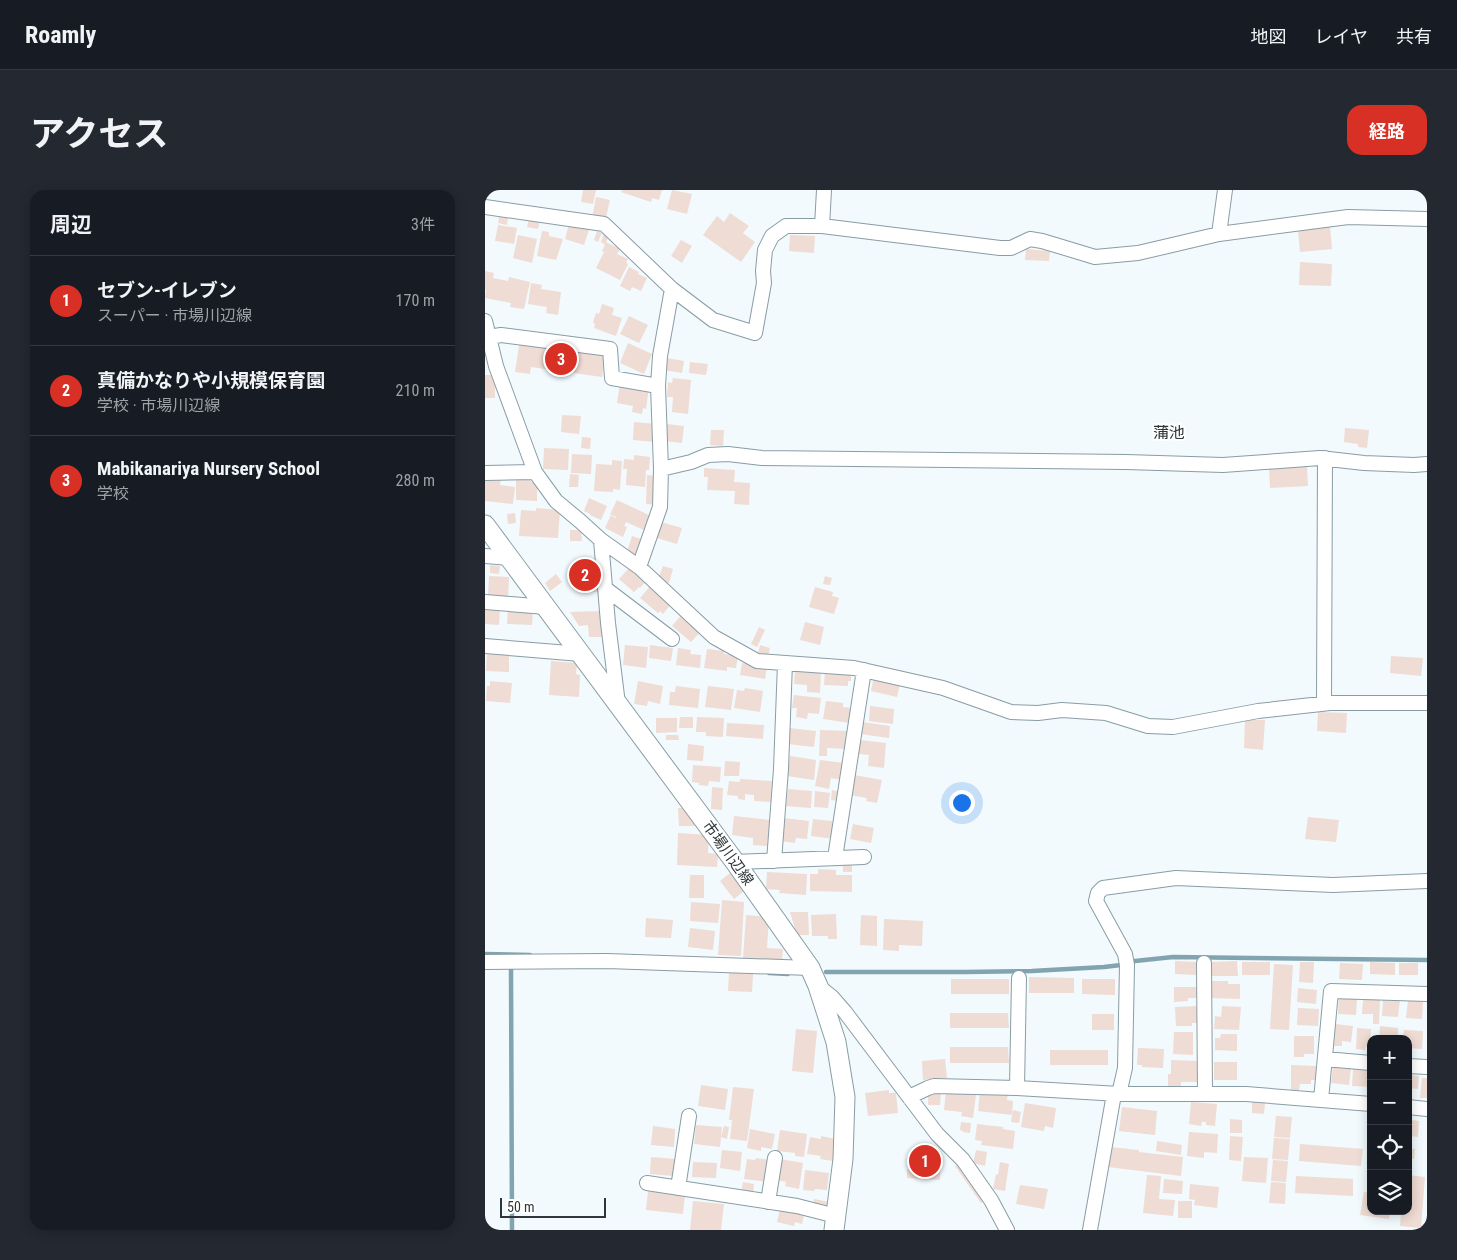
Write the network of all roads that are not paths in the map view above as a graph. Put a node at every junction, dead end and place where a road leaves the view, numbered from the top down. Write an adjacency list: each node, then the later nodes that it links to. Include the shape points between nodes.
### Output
1 (824, 190): 5 (street)
2 (1225, 190): 6 (street)
3 (485, 206): 7 (street, via 604,224)
4 (1427, 219): 6 (street, via 1347,217)
5 (822, 226): 6 (street, via 1000,248 1011,248 1030,239 1095,257 1138,253); 7 (street, via 786,226 772,236 765,250 764,283 755,333 713,320)
6 (1219, 234)
7 (672, 289): 11 (street)
8 (485, 321): 9 (street)
9 (489, 336): 10 (street); 11 (street, via 610,349 612,378)
10 (490, 363): 15 (street)
11 (658, 386): 14 (street)
12 (1325, 458): 13 (street); 14 (street, via 1223,465 763,458 728,454 708,455); 30 (street)
13 (1427, 464)
14 (661, 469): 21 (street, via 660,507)
15 (535, 472): 16 (street); 18 (street, via 555,501)
16 (485, 473)
17 (485, 525): 20 (main road, 市場川辺線)
18 (601, 540): 21 (street); 22 (street)
19 (485, 556): 20 (street)
20 (509, 558): 24 (main road, 市場川辺線)
21 (639, 568): 28 (street, via 714,637 757,661)
22 (606, 589): 25 (street); 32 (street)
23 (485, 602): 24 (street)
24 (546, 607): 27 (main road, 市場川辺線)
25 (672, 639)
26 (485, 646): 27 (street)
27 (581, 654): 32 (main road, 市場川辺線)
28 (785, 663): 29 (street); 35 (street)
29 (864, 670): 30 (street, via 943,688 1011,712 1038,714 1062,710 1106,713 1148,726 1173,727 1257,711); 34 (street)
30 (1324, 703): 31 (street)
31 (1427, 703)
32 (618, 704): 36 (main road, 市場川辺線)
33 (864, 857): 34 (street)
34 (835, 858): 35 (street)
35 (774, 861): 36 (street)
36 (735, 862): 40 (main road, 市場川辺線)
37 (1427, 881): 49 (street, via 1333,885 1176,878 1103,888 1096,901 1125,954 1126,963 1125,1068)
38 (485, 962): 40 (street)
39 (1204, 963): 50 (street)
40 (810, 968): 42 (main road, 市場川辺線)
41 (1019, 978): 48 (street)
42 (818, 986): 51 (street, via 845,1012); 61 (main road, 市場川辺線, via 836,1042 845,1097 843,1159)
43 (1427, 994): 44 (street, via 1331,991)
44 (1325, 1059): 45 (street); 52 (street)
45 (1367, 1063)
46 (1412, 1066): 47 (street)
47 (1427, 1067)
48 (1017, 1088): 49 (street); 51 (street, via 934,1086)
49 (1116, 1094): 50 (street); 63 (street)
50 (1205, 1094): 52 (street)
51 (909, 1097): 62 (street, via 937,1134 963,1160)
52 (1321, 1100): 53 (street)
53 (1367, 1104)
54 (1412, 1107): 55 (street)
55 (1427, 1109)
56 (689, 1116): 59 (street)
57 (775, 1158): 60 (street)
58 (647, 1183): 59 (street)
59 (678, 1188): 60 (street)
60 (768, 1202): 61 (street, via 797,1206)
61 (835, 1223)
62 (1007, 1230)
63 (1090, 1230)

